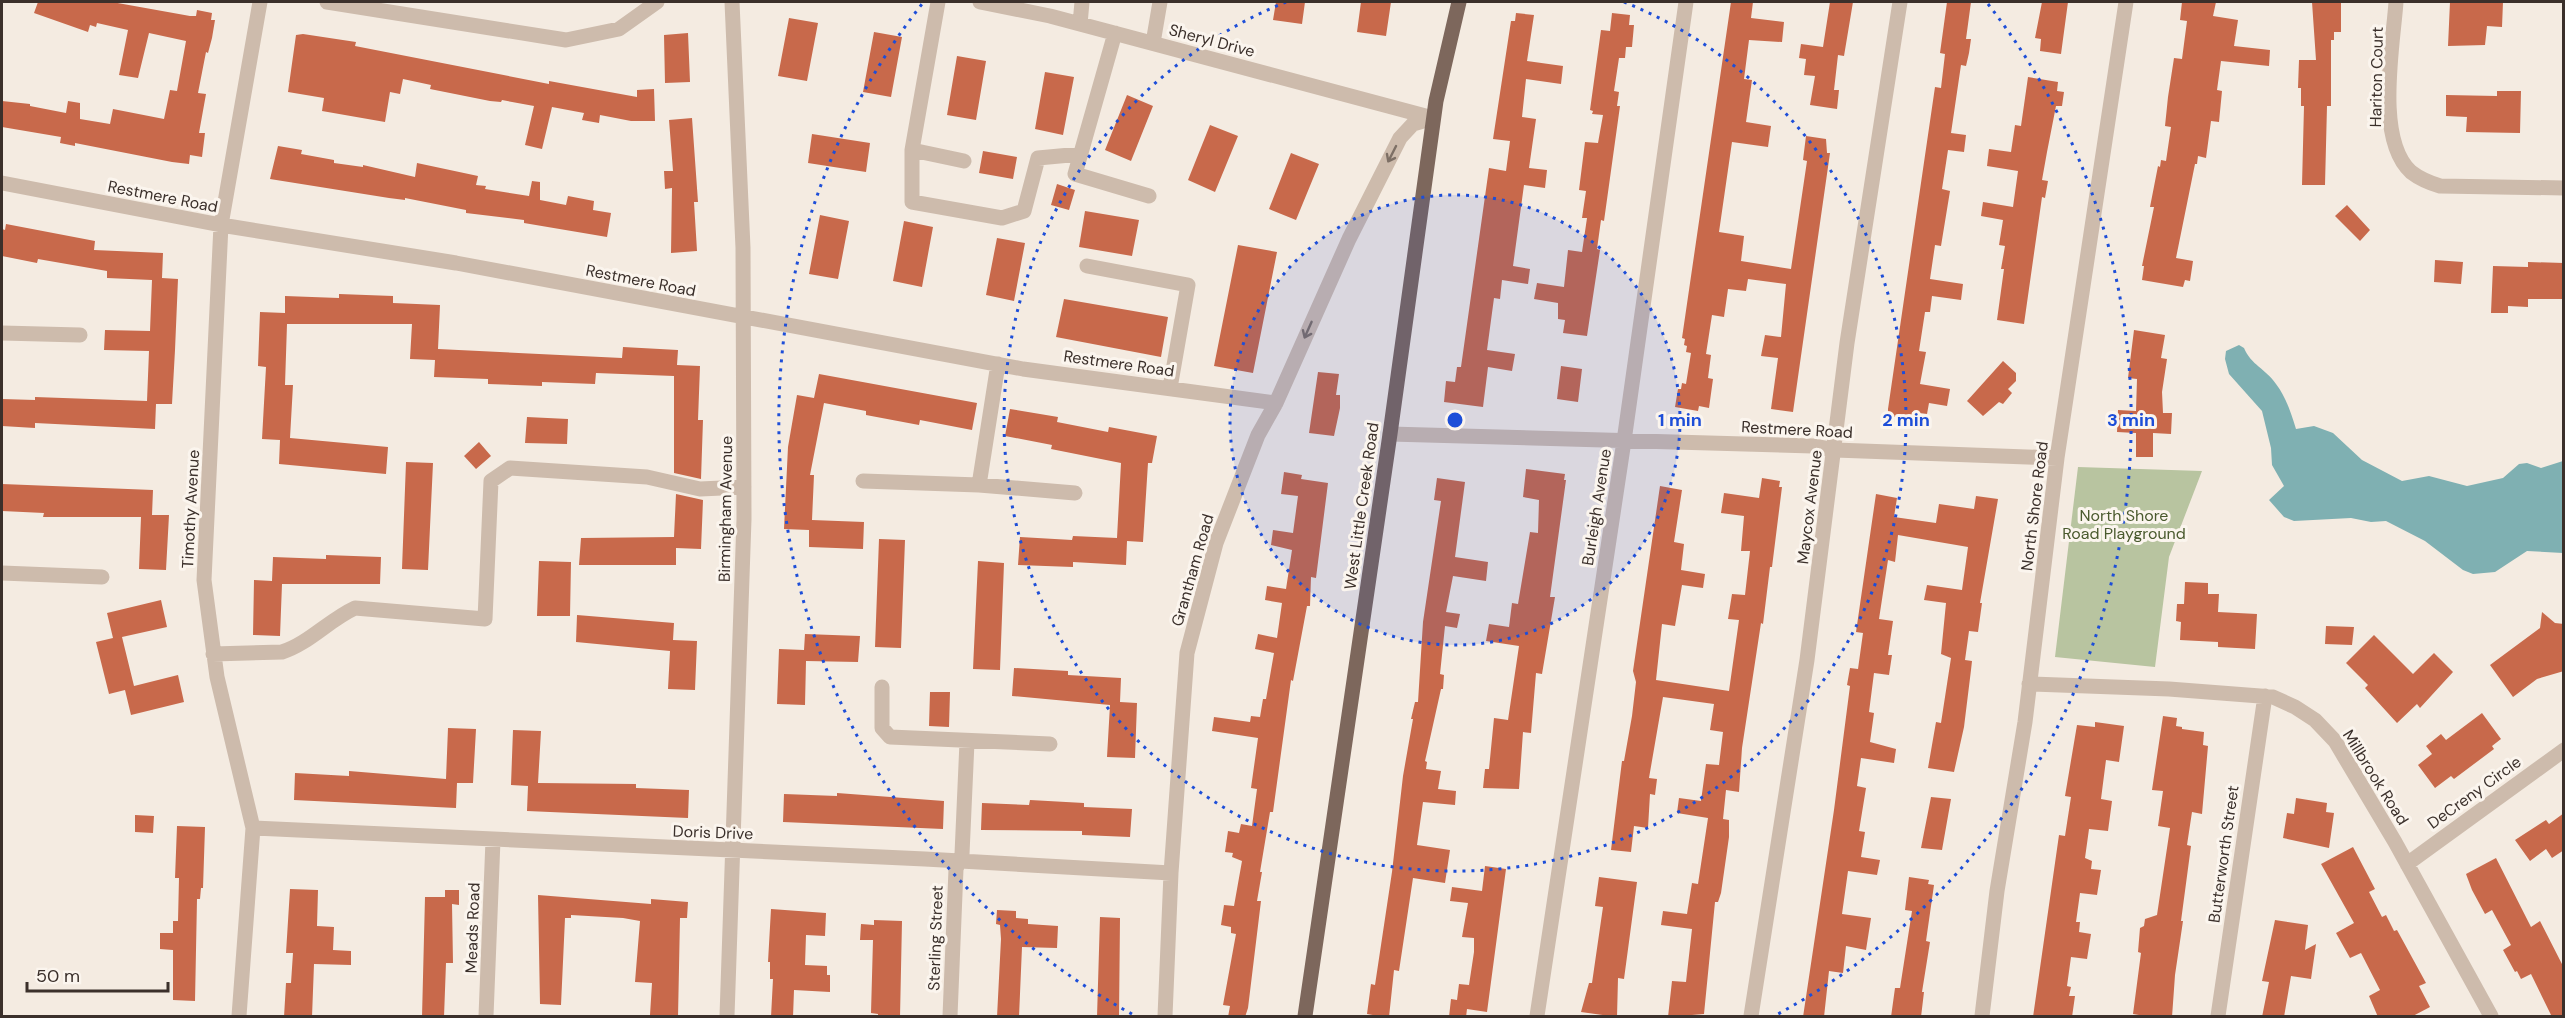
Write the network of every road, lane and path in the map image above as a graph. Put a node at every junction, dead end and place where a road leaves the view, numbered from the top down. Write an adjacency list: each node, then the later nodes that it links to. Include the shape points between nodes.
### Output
1 (260, 2): 24 (street, Timothy Avenue)
2 (327, 2): 3 (street, via 566,40 619,29)
3 (657, 2)
4 (732, 2): 26 (street, Birmingham Avenue)
5 (938, 2): 18 (street)
6 (980, 2): 14 (street, Sheryl Drive)
7 (1082, 2): 14 (street)
8 (1160, 2): 16 (street)
9 (1459, 2): 17 (main road, West Little Creek Road)
10 (1686, 2): 33 (street, Burleigh Avenue)
11 (1900, 2): 34 (street, Maycox Avenue, via 1847,343)
12 (2126, 2): 35 (street, North Shore Road)
13 (2396, 2): 22 (street, Hariton Court, via 2390,122 2394,143 2412,172 2440,186)
14 (1080, 24): 15 (street, Sheryl Drive)
15 (1115, 33): 16 (street, Sheryl Drive); 19 (street)
16 (1153, 43): 17 (street, Sheryl Drive)
17 (1433, 118): 31 (street, Grantham Road, one-way to 31, via 1413,124 1400,138 1349,239); 32 (main road, West Little Creek Road)
18 (912, 150): 19 (street, via 912,202 1002,218 1024,210 1038,158); 20 (street)
19 (1081, 154): 23 (street, via 1075,174)
20 (964, 161)
21 (2, 183): 24 (street, Restmere Road)
22 (2564, 188)
23 (1149, 196)
24 (221, 225): 26 (street, Restmere Road, via 456,263); 42 (street, Timothy Avenue, via 204,580)
25 (1087, 266): 30 (street, via 1188,285)
26 (744, 317): 29 (street, Restmere Road); 38 (street, Birmingham Avenue)
27 (2, 333): 28 (street)
28 (80, 335)
29 (998, 364): 30 (street, Restmere Road); 37 (street)
30 (1170, 388): 31 (street, Restmere Road)
31 (1276, 403): 54 (street, Grantham Road, via 1258,435 1216,543 1187,653)
32 (1390, 434): 33 (street, Restmere Road); 60 (main road, West Little Creek Road)
33 (1624, 441): 34 (street, Restmere Road, via 1813,446); 61 (street, Burleigh Avenue)
34 (1835, 450): 35 (street, Restmere Road); 62 (street, Maycox Avenue, via 1807,660)
35 (2058, 458): 43 (street, North Shore Road)
36 (863, 481): 37 (street)
37 (979, 485): 39 (street)
38 (744, 487): 42 (street, via 700,489 647,477 510,468 491,481 485,619 355,608 292,649); 51 (street, Birmingham Avenue)
39 (1075, 493)
40 (2, 573): 41 (street)
41 (102, 577)
42 (213, 654): 49 (street, Timothy Avenue)
43 (2030, 684): 45 (street, Millbrook Road); 63 (street, North Shore Road, via 1997,891)
44 (882, 687): 46 (street, via 882,728 890,737)
45 (2265, 696): 53 (street, Millbrook Road, via 2295,706 2335,741); 64 (street, Butterworth Street)
46 (967, 742): 47 (street); 52 (street, Sterling Street)
47 (1050, 744)
48 (2564, 750): 53 (street, DeCreny Circle)
49 (253, 828): 50 (street, Doris Drive); 55 (street, Timothy Avenue)
50 (493, 840): 51 (street, Doris Drive); 56 (street, Meads Road)
51 (734, 850): 52 (street, Doris Drive); 57 (street, Birmingham Avenue)
52 (959, 862): 54 (street, Doris Drive); 58 (street, Sterling Street)
53 (2407, 864): 65 (street, Millbrook Road)
54 (1171, 873): 59 (street, Grantham Road)
55 (239, 1017)
56 (486, 1017)
57 (727, 1017)
58 (950, 1017)
59 (1165, 1017)
60 (1305, 1017)
61 (1537, 1017)
62 (1751, 1017)
63 (1982, 1017)
64 (2218, 1017)
65 (2491, 1017)

